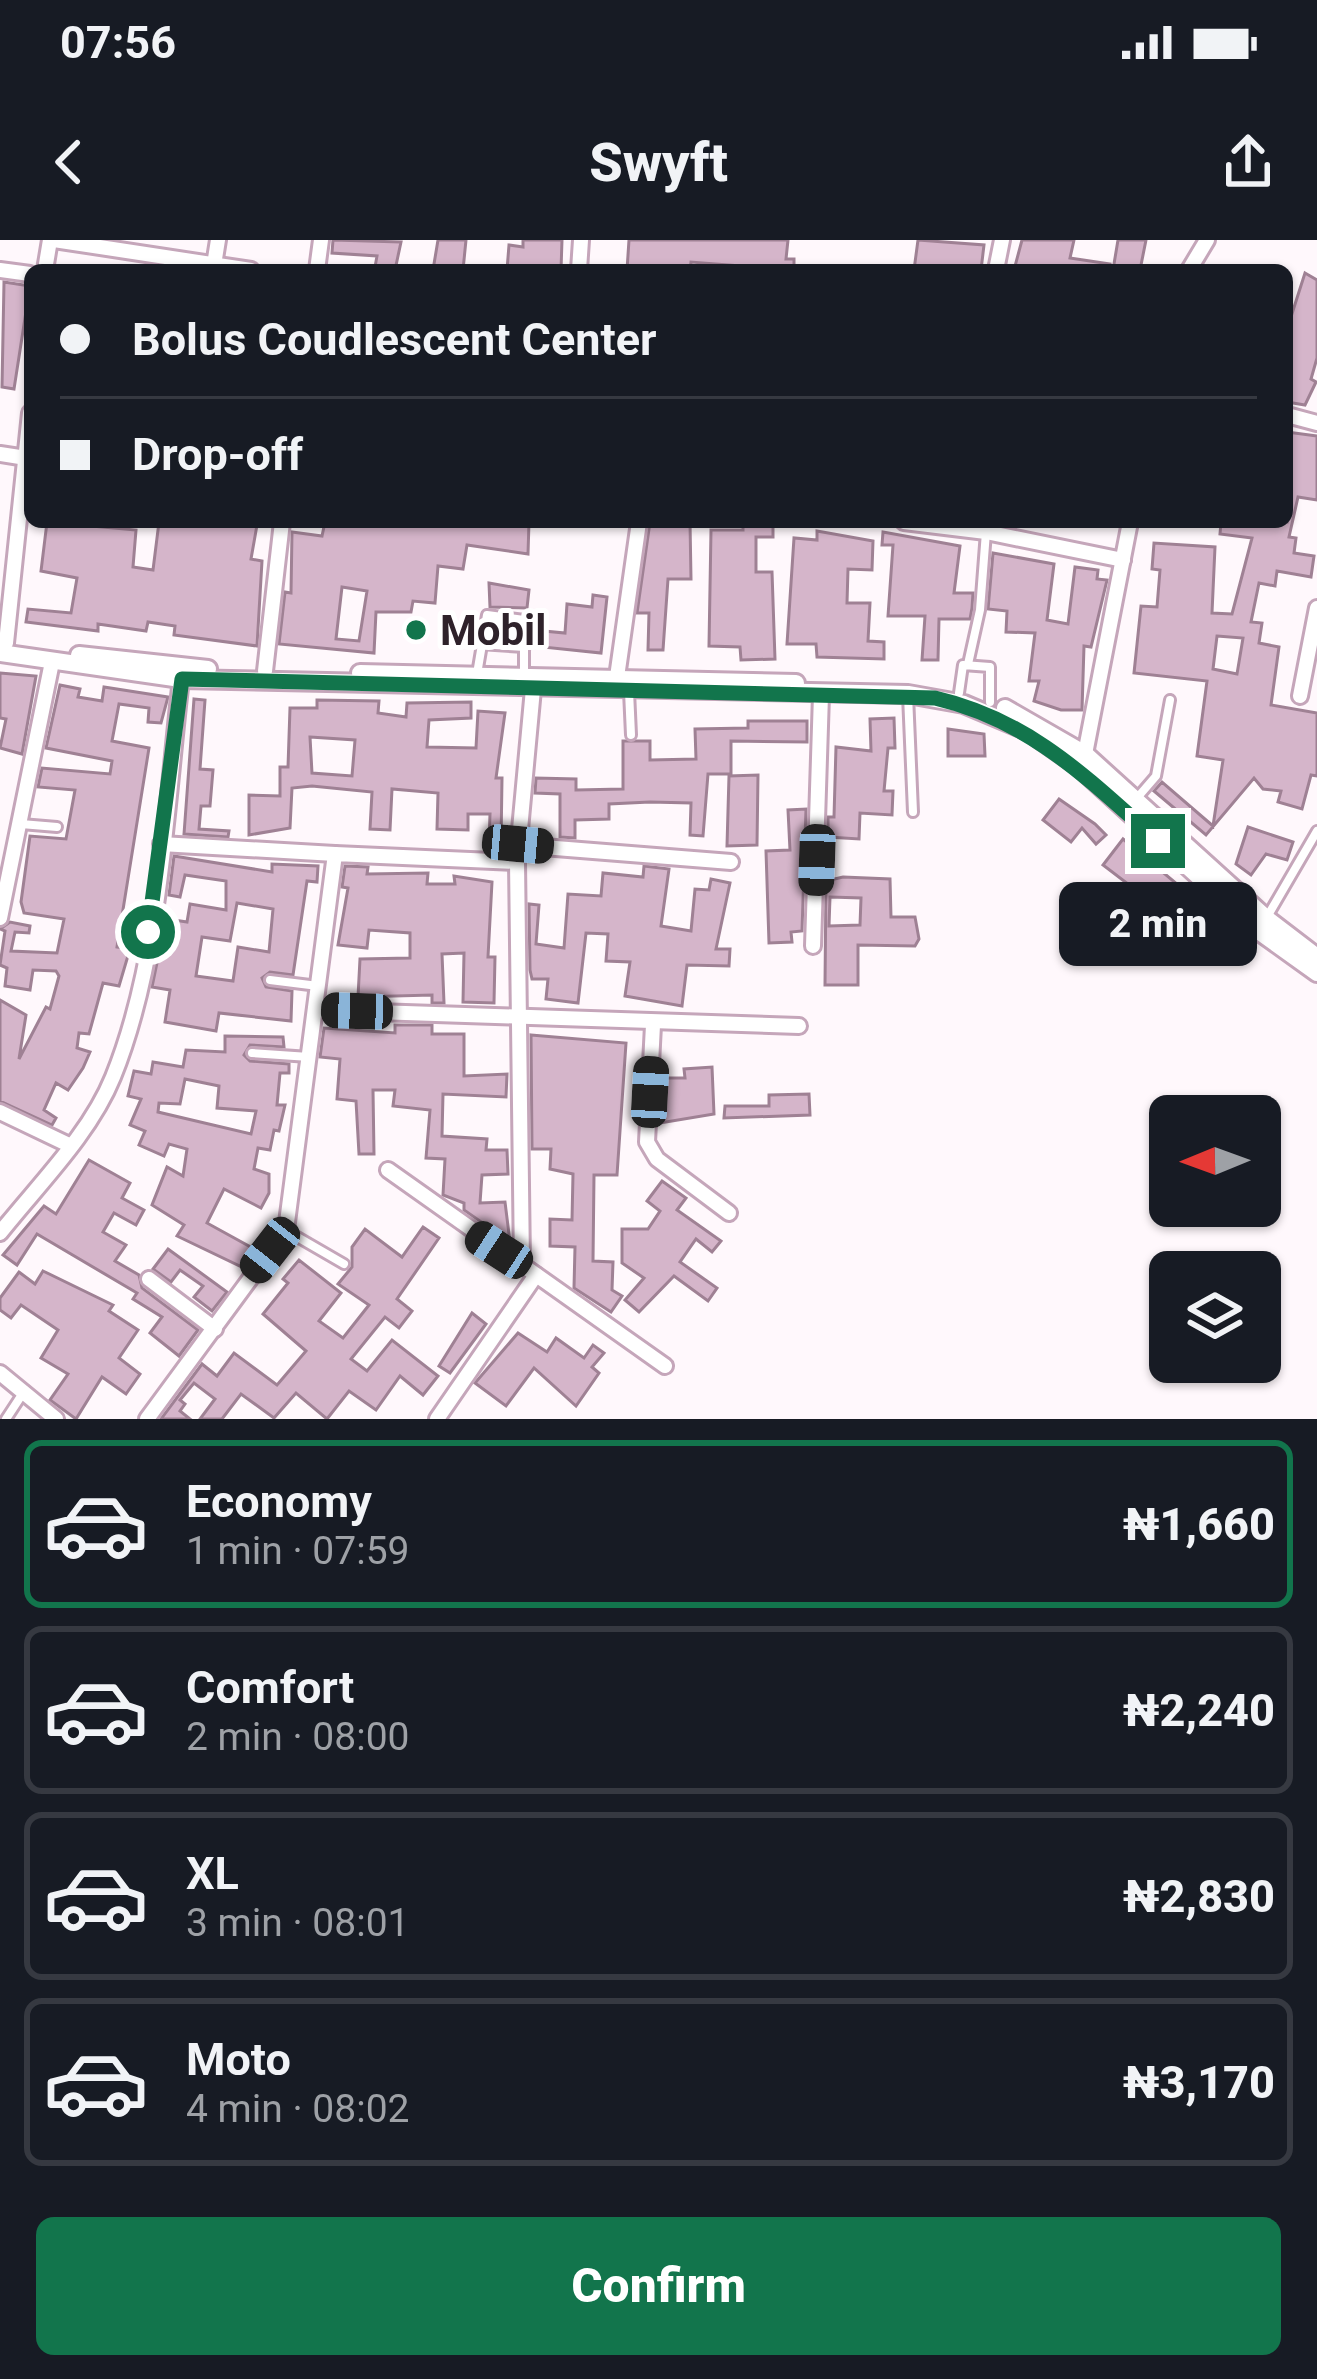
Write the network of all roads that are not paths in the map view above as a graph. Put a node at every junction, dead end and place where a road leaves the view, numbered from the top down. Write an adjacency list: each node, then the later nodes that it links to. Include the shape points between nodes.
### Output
1 (52, 240): 2 (street)
2 (144, 263)
3 (24, 474): 12 (street)
4 (281, 528): 16 (street)
5 (638, 528): 20 (street)
6 (953, 528): 8 (street)
7 (1129, 528): 9 (street)
8 (986, 532): 9 (street); 15 (lane)
9 (1123, 560): 28 (street)
10 (1317, 608): 24 (street)
11 (480, 644): 13 (lane); 13 (lane, via 488,615 524,620); 17 (lane)
12 (2, 646): 14 (street); 16 (street)
13 (525, 647): 19 (lane)
14 (52, 662): 18 (street); 31 (street)
15 (968, 664): 21 (lane); 26 (lane, via 991,668)
16 (265, 671): 17 (street)
17 (477, 674): 19 (street)
18 (182, 679): 19 (street); 34 (street)
19 (528, 682): 20 (street); 35 (street)
20 (623, 684): 21 (street, via 908,685); 23 (street); 27 (lane)
21 (959, 693): 26 (street)
22 (908, 694): 23 (street); 30 (lane); 43 (street, via 964,704 1028,731)
23 (821, 695): 41 (street)
24 (1300, 696)
25 (1170, 700): 29 (lane, via 1156,776)
26 (990, 702): 28 (street)
27 (631, 735)
28 (1085, 754): 29 (street)
29 (1135, 801): 39 (street)
30 (914, 812)
31 (20, 823): 32 (lane); 40 (street)
32 (57, 826)
33 (1317, 831): 39 (lane)
34 (161, 844): 36 (street); 53 (street, via 141,977 112,1079)
35 (518, 844): 37 (street); 38 (street)
36 (334, 854): 37 (street); 45 (street)
37 (518, 862): 47 (street)
38 (730, 862)
39 (1266, 918): 42 (street)
40 (0, 919)
41 (813, 946)
42 (1317, 957)
43 (1317, 973)
44 (270, 980): 45 (lane)
45 (319, 986): 46 (street)
46 (316, 1010): 47 (street); 51 (street)
47 (520, 1016): 48 (street); 59 (street)
48 (653, 1025): 49 (street); 55 (street, via 647,1142 657,1159)
49 (799, 1026)
50 (252, 1053): 51 (lane)
51 (310, 1058): 56 (street)
52 (0, 1112): 53 (street)
53 (70, 1145): 57 (street)
54 (388, 1170): 59 (street)
55 (729, 1213)
56 (286, 1230): 58 (lane); 62 (street)
57 (0, 1233)
58 (344, 1264)
59 (522, 1265): 60 (street)
60 (536, 1276): 63 (street); 69 (street)
61 (149, 1279): 62 (street)
62 (215, 1329): 68 (street)
63 (665, 1366)
64 (0, 1372): 65 (street)
65 (25, 1390): 66 (lane); 67 (street)
66 (6, 1419)
67 (56, 1419)
68 (147, 1419)
69 (437, 1419)

